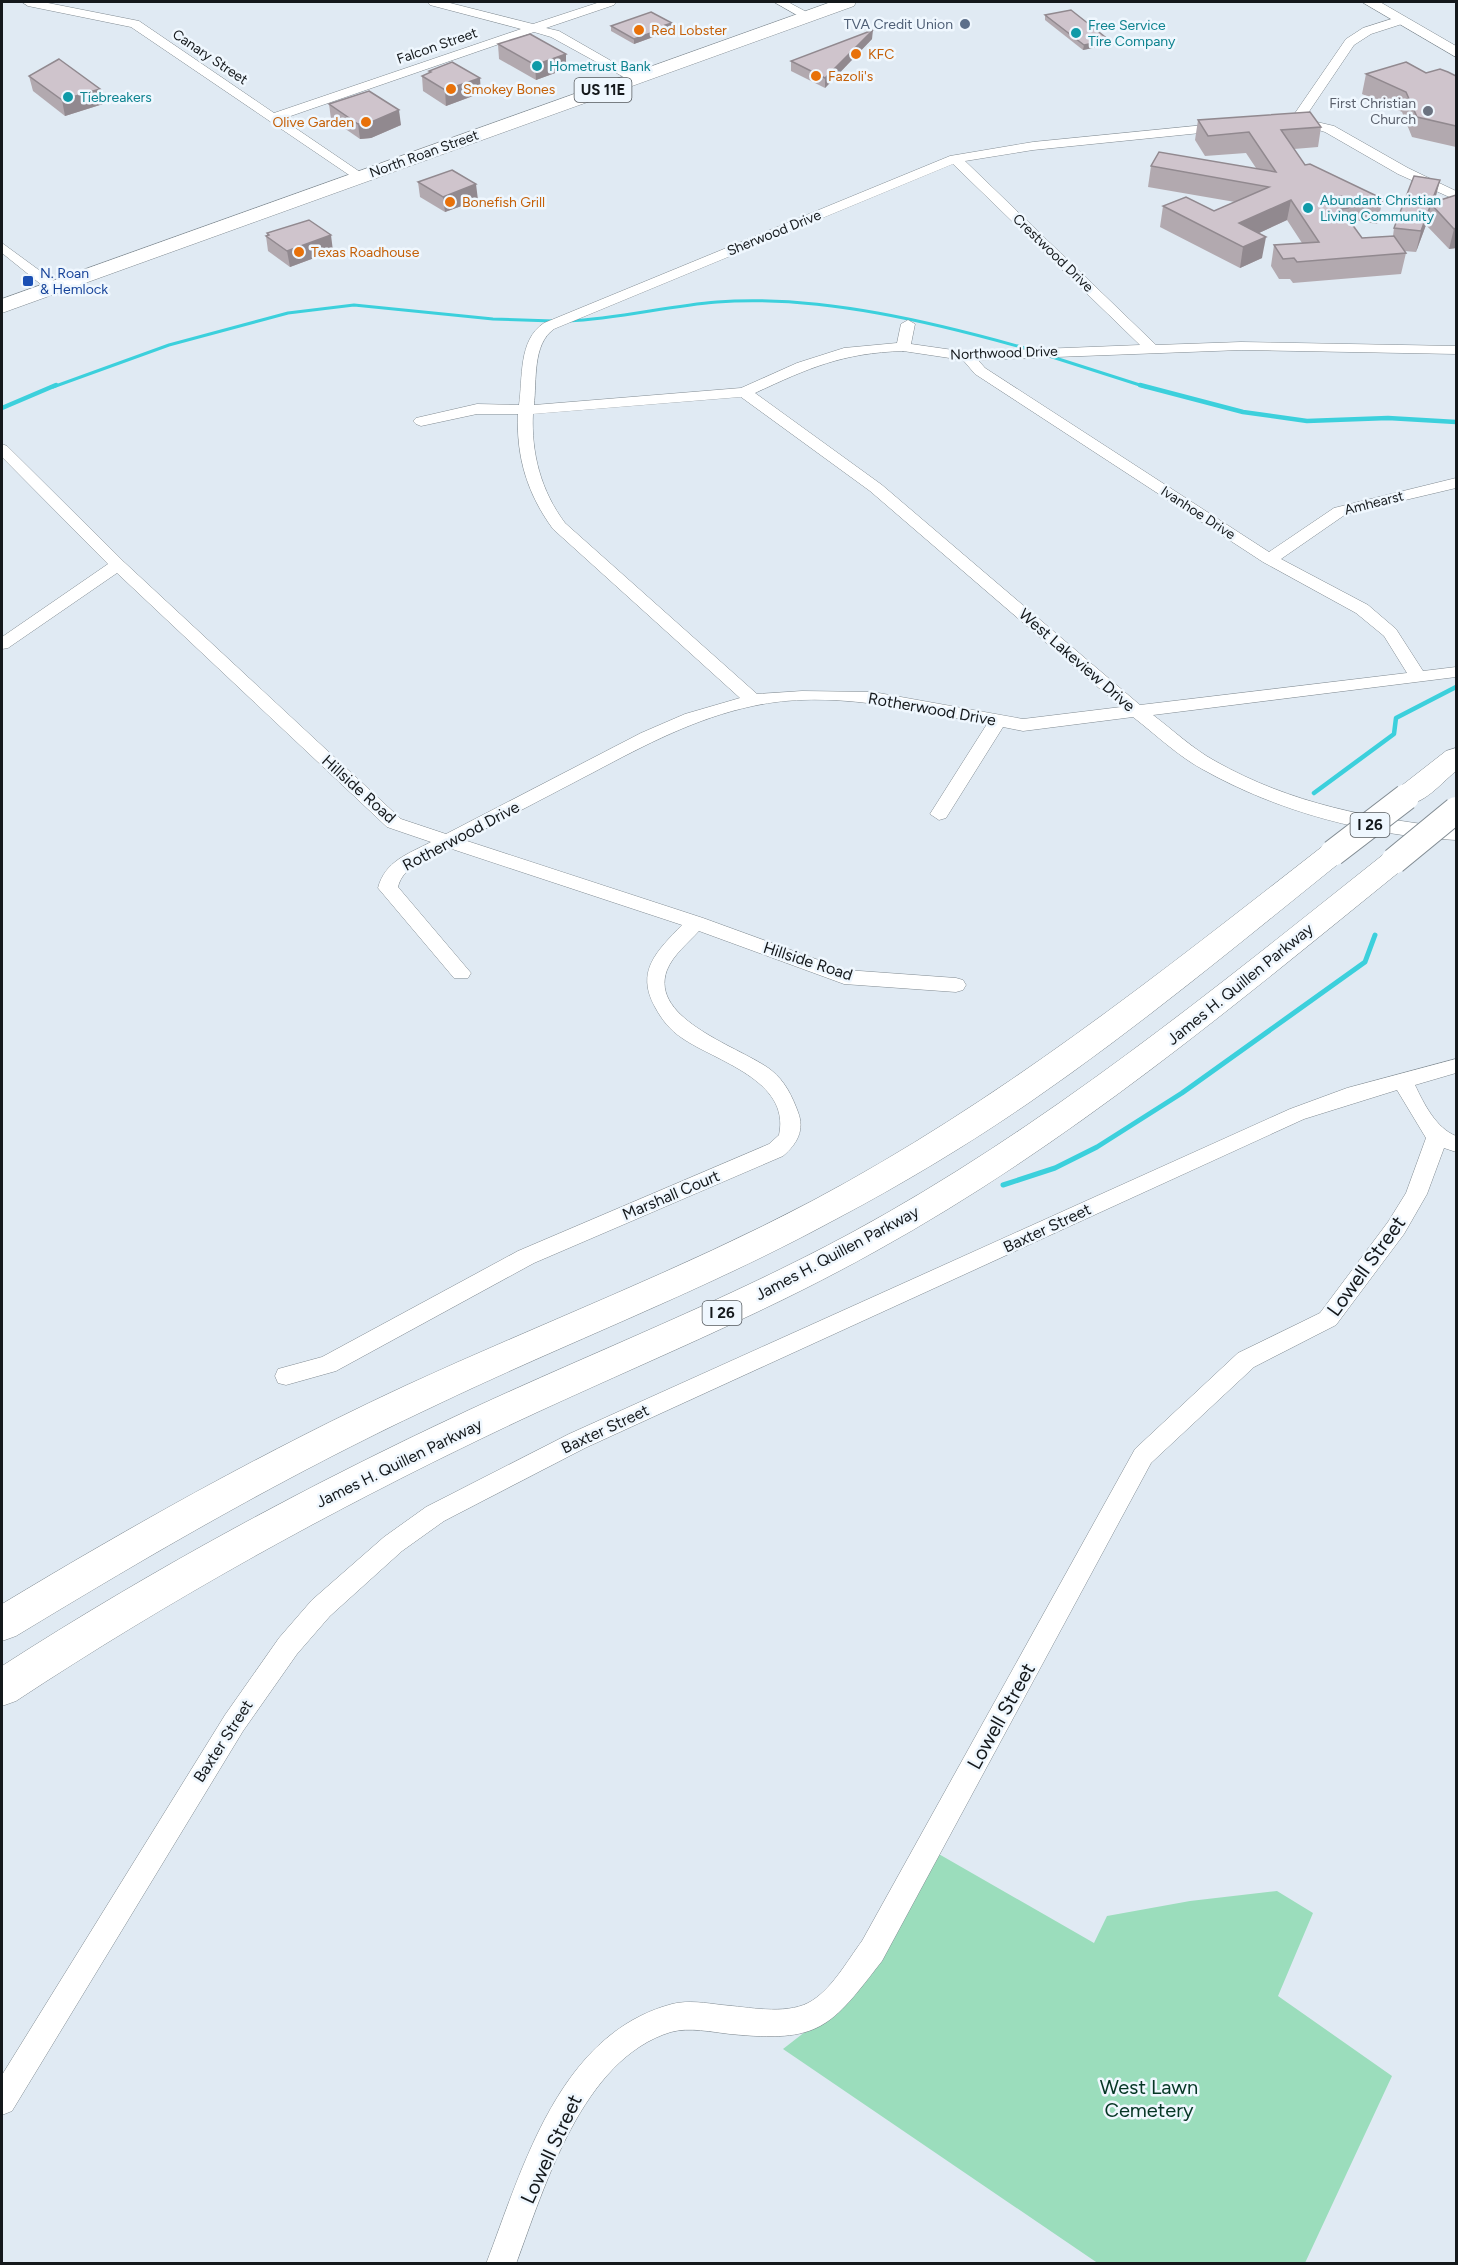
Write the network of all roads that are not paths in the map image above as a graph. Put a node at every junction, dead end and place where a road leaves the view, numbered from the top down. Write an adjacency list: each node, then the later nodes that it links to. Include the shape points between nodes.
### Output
1 (28, 2): 14 (street, Canary Street, via 135,24)
2 (434, 2): 10 (street)
3 (610, 2): 7 (street, Falcon Street)
4 (780, 2): 8 (street)
5 (847, 2): 8 (main road, North Roan Street / US 11E)
6 (1370, 2): 9 (street)
7 (570, 15): 10 (street, Falcon Street); 11 (street, via 561,25)
8 (808, 15): 13 (main road, North Roan Street / US 11E)
9 (1401, 20): 12 (street); 15 (street, via 1367,31 1350,42)
10 (537, 28): 11 (street); 14 (street, Falcon Street)
11 (565, 39): 13 (street)
12 (1456, 52)
13 (635, 78): 19 (main road, North Roan Street / US 11E)
14 (272, 117): 19 (street, Canary Street)
15 (1297, 120): 16 (street); 20 (street, via 1329,129)
16 (1276, 122)
17 (1241, 125): 18 (street, Sherwood Drive, via 1033,146)
18 (955, 159): 26 (street, Crestwood Drive); 30 (street, Sherwood Drive, via 551,325 533,347)
19 (358, 177): 22 (main road, North Roan Street / US 11E)
20 (1456, 196)
21 (2, 247): 22 (street)
22 (53, 287): 23 (main road, North Roan Street / US 11E)
23 (2, 306)
24 (908, 324): 25 (street)
25 (903, 347): 28 (street, Northwood Drive); 29 (street, Northwood Drive, via 849,351 802,366)
26 (1151, 348): 27 (street, Northwood Drive); 28 (street, Northwood Drive)
27 (1456, 350)
28 (967, 356): 34 (street, Ivanhoe Drive, via 980,371)
29 (744, 392): 30 (street, Northwood Drive); 40 (street, West Lakeview Drive, via 876,488)
30 (525, 410): 31 (street, Northwood Drive, via 477,409); 39 (street, Sherwood Drive, via 533,483 543,507 559,526)
31 (421, 421)
32 (2, 449): 35 (street, Hillside Road)
33 (1456, 483): 34 (street, Amhearst, via 1340,511)
34 (1269, 559): 38 (street, Ivanhoe Drive, via 1377,620)
35 (118, 565): 36 (street); 46 (street, Hillside Road, via 394,823)
36 (2, 644)
37 (1456, 672): 38 (street, Rotherwood Drive)
38 (1419, 677): 40 (street, Rotherwood Drive)
39 (753, 700): 41 (street, Rotherwood Drive, via 873,697); 46 (street, Rotherwood Drive, via 690,718 647,737)
40 (1135, 710): 41 (street, Rotherwood Drive, via 1023,725); 45 (street, West Lakeview Drive, via 1208,765 1279,797 1400,829)
41 (998, 721): 44 (street)
42 (1456, 757): 54 (main road, I 26, bridge, via 1128,1014 1041,1078 939,1144 824,1210 715,1264 319,1444 126,1548)
43 (1456, 810): 55 (main road, James H. Quillen Parkway / I 26, bridge, via 1099,1094 946,1194 778,1287 429,1447 298,1513 164,1588)
44 (939, 814)
45 (1456, 834)
46 (452, 841): 47 (street, Hillside Road); 48 (street, Rotherwood Drive, via 401,865 391,876 388,888)
47 (696, 923): 49 (street, Hillside Road, via 844,977); 53 (street, Marshall Court, via 657,970 656,988 663,1006 674,1023 690,1036 743,1061 779,1091 792,1130 788,1140 769,1153 526,1257 328,1364)
48 (461, 973)
49 (956, 986)
50 (1456, 1066): 51 (street, Baxter Street)
51 (1403, 1080): 52 (street, Lowell Street, via 1414,1104); 56 (street, Baxter Street, via 1347,1096 1275,1124 577,1441 475,1492 393,1544 321,1608 288,1646 234,1723)
52 (1447, 1141): 57 (street, Lowell Street, via 1396,1228 1329,1319 1246,1360 1143,1456 872,1950 848,1983 822,2011 792,2021 672,2017 634,2034 580,2086 541,2163)
53 (286, 1376)
54 (2, 1624)
55 (2, 1688)
56 (2, 2101)
57 (501, 2264)

